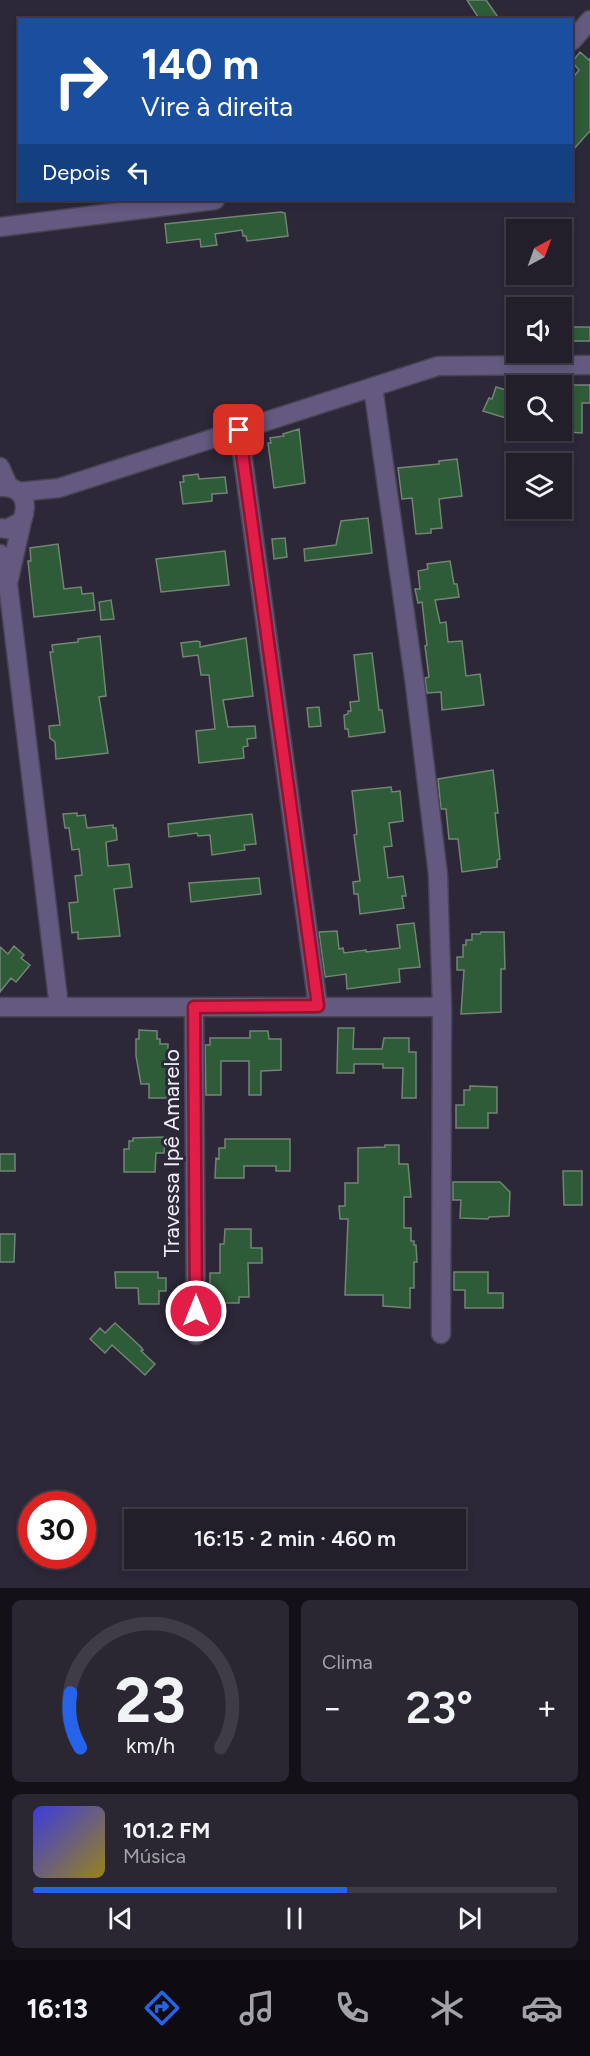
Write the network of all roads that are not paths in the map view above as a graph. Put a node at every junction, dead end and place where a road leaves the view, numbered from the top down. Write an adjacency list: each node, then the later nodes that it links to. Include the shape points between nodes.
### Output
1 (590, 20): 2 (street)
2 (573, 40)
3 (206, 201): 4 (street)
4 (0, 227)
5 (590, 365): 6 (street, via 438,366)
6 (373, 387): 7 (street); 19 (street, via 438,875)
7 (239, 430): 9 (street); 15 (street)
8 (0, 467): 10 (street)
9 (59, 488): 10 (street); 11 (street)
10 (10, 489): 11 (street, via 24,498)
11 (24, 516): 12 (street, via 7,529); 14 (street)
12 (0, 528)
13 (0, 554): 14 (street)
14 (8, 584): 17 (street)
15 (318, 1006): 18 (street); 19 (street)
16 (0, 1007): 17 (street)
17 (59, 1007): 18 (street)
18 (194, 1007): 21 (street, Travessa Ipê Amarelo)
19 (442, 1007): 20 (street)
20 (441, 1334)
21 (196, 1335)

